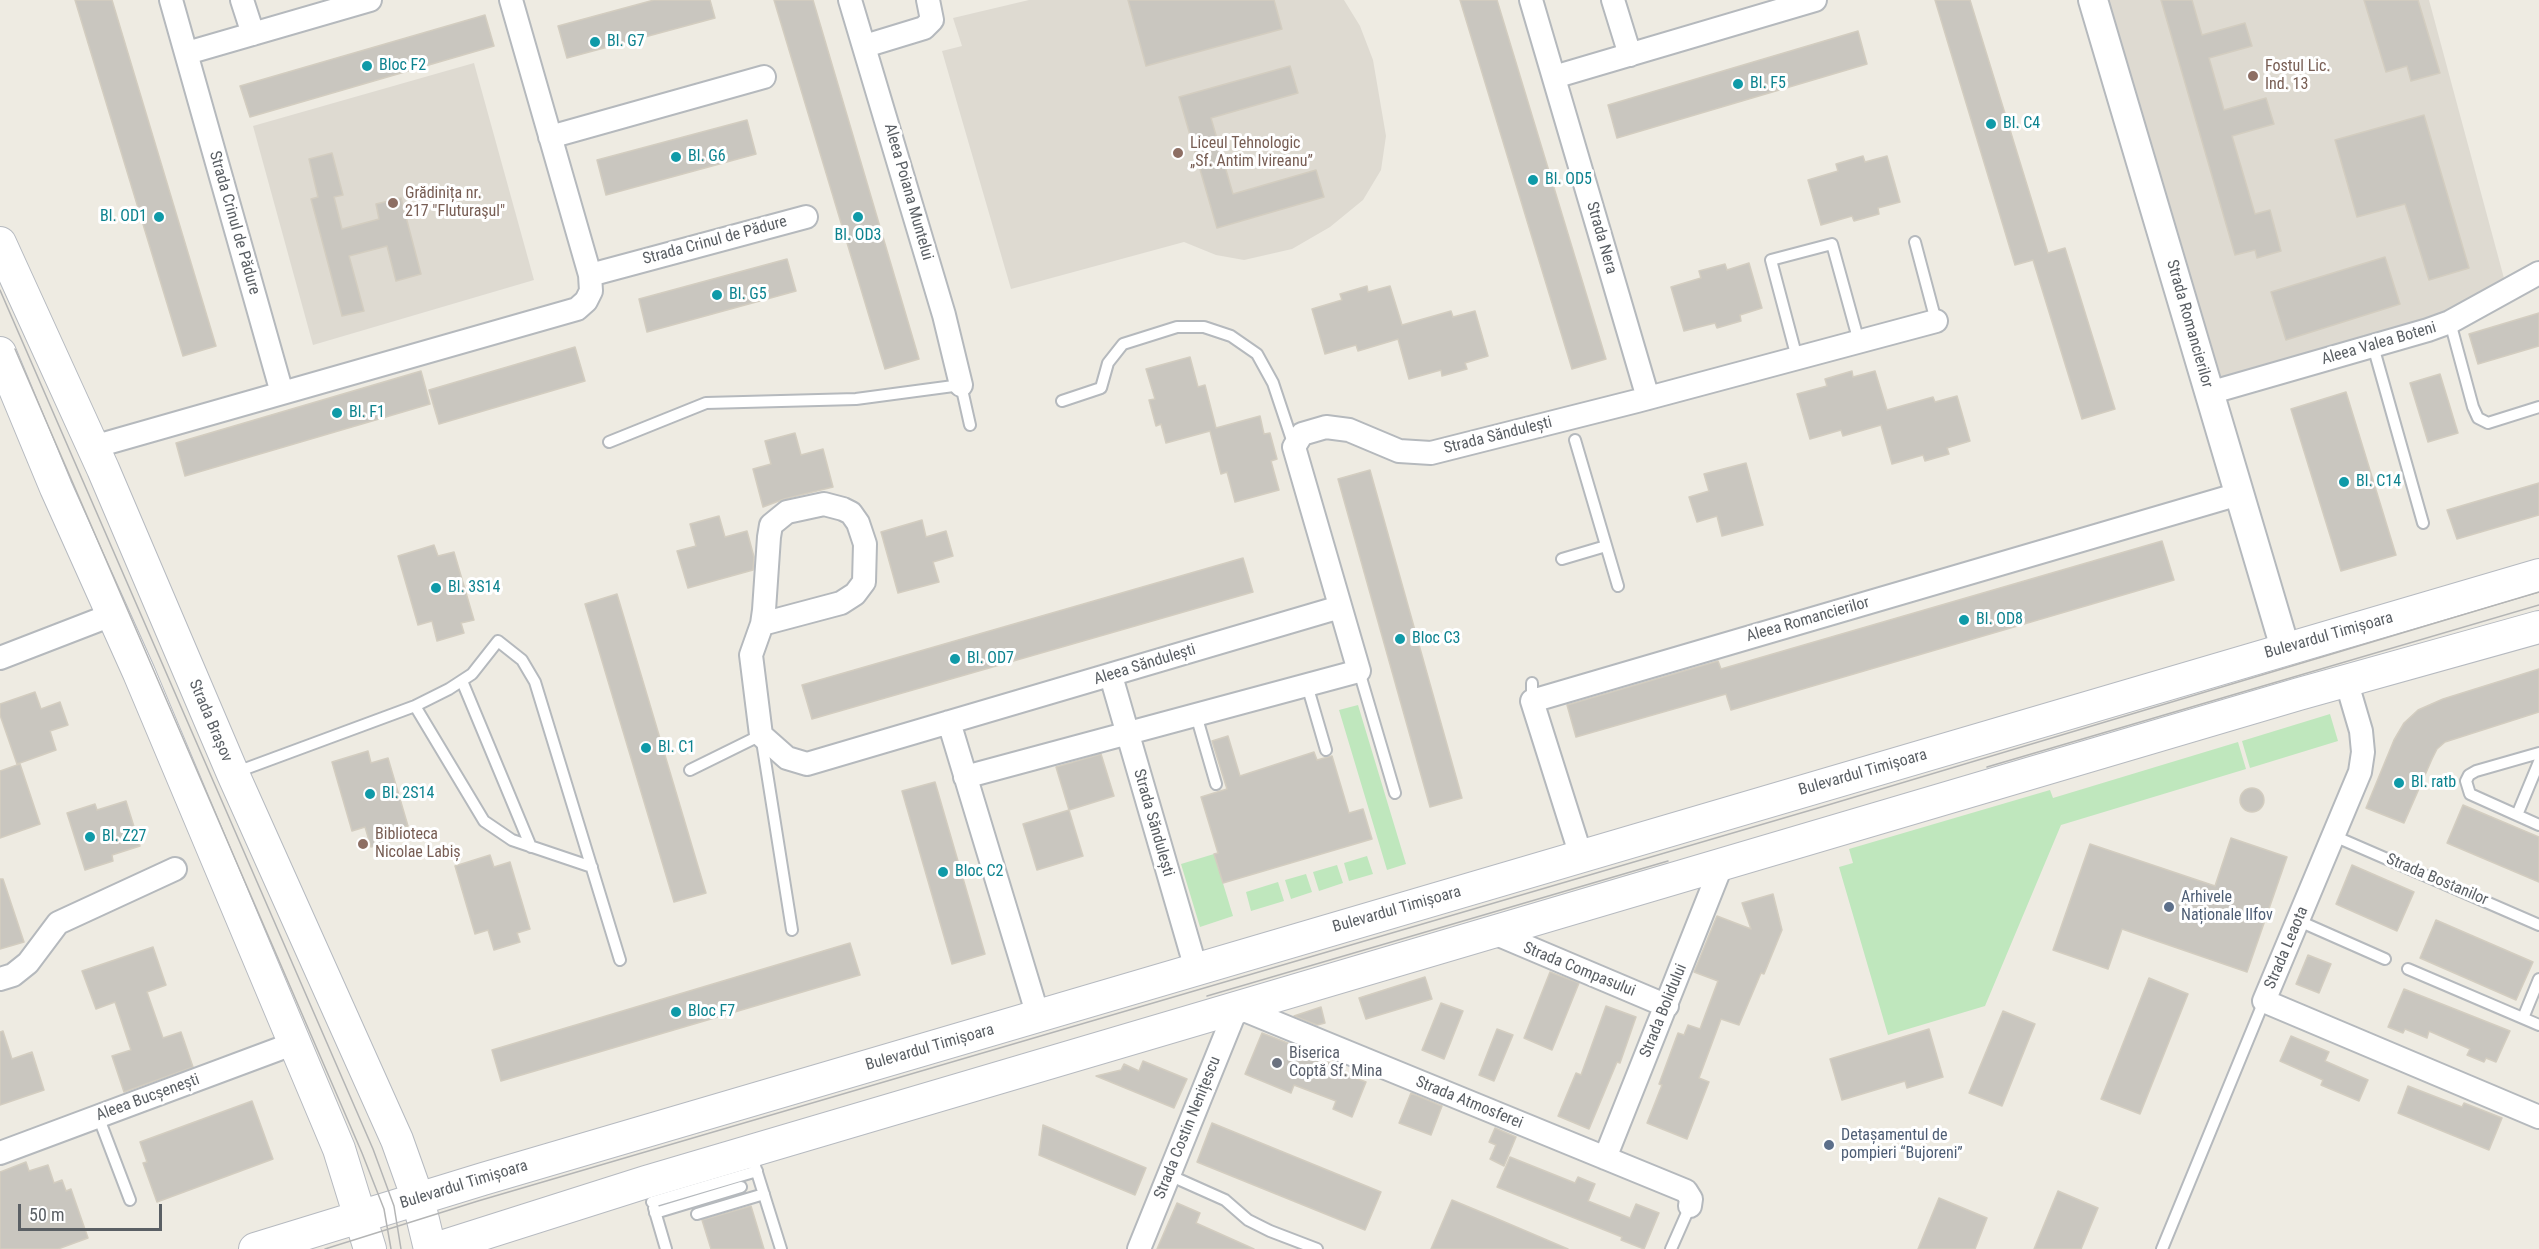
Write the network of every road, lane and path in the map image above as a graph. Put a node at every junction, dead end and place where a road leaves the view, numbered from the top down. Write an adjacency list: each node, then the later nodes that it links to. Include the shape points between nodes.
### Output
1 (171, 0): 13 (street, Strada Crinul de Pădure)
2 (242, 0): 11 (street)
3 (370, 0): 11 (street)
4 (511, 0): 17 (street)
5 (850, 0): 12 (street, Aleea Poiana Muntelui)
6 (928, 0): 12 (street, via 932,20 924,28)
7 (1531, 0): 16 (street, Strada Nera)
8 (1614, 0): 14 (street)
9 (1812, 0): 14 (street)
10 (2093, 0): 31 (street, Strada Romancierilor)
11 (253, 34): 13 (street)
12 (865, 46): 29 (street, Aleea Poiana Muntelui)
13 (187, 54): 30 (street, Strada Crinul de Pădure)
14 (1630, 55): 16 (street)
15 (764, 77): 17 (street)
16 (1554, 77): 32 (street, Strada Nera)
17 (550, 137): 22 (street)
18 (806, 217): 22 (street, Strada Crinul de Pădure)
19 (1915, 242): 23 (lane)
20 (0, 243): 38 (main road, Strada Brașov)
21 (2539, 273): 24 (street, Aleea Valea Boteni)
22 (590, 275): 30 (street, via 591,291 577,309)
23 (1936, 321): 25 (street, Strada Săndulești)
24 (2450, 322): 26 (street, Aleea Valea Boteni); 34 (lane, via 2478,418 2488,423)
25 (1859, 342): 28 (street, Strada Săndulești); 28 (lane, via 1832,244 1771,261)
26 (2373, 346): 31 (street, Aleea Valea Boteni); 41 (lane)
27 (0, 353): 47 (main road)
28 (1797, 358): 32 (street, Strada Săndulești)
29 (961, 385): 35 (lane); 37 (lane, via 856,399 706,403)
30 (282, 393): 38 (street)
31 (2209, 393): 40 (street, Strada Romancierilor)
32 (1648, 398): 39 (street, Strada Săndulești, via 1431,453 1399,451 1349,430 1326,427 1302,434)
33 (1062, 401): 39 (lane, via 1101,388 1108,363 1123,344 1177,327 1204,327 1231,336 1257,354 1273,383)
34 (2539, 407)
35 (970, 425)
36 (1575, 440): 42 (lane)
37 (609, 442)
38 (93, 447): 68 (main road, Strada Brașov)
39 (1294, 447): 46 (street)
40 (2239, 494): 51 (street, Strada Romancierilor); 78 (street, Aleea Romancierilor, via 1532,692)
41 (2423, 523)
42 (1606, 546): 43 (lane); 45 (lane)
43 (1562, 558)
44 (2539, 575): 50 (main road, Bulevardul Timișoara)
45 (1618, 586)
46 (1340, 607): 53 (street); 54 (street, Aleea Săndulești)
47 (114, 614): 52 (street); 98 (main road)
48 (762, 624): 48 (street, via 771,525 787,512 824,504 851,513 865,544 864,582 855,594 841,603); 63 (street, via 751,655)
49 (2539, 627): 55 (main road)
50 (2333, 635): 51 (main road, Bulevardul Timișoara); 55 (main road)
51 (2286, 648): 58 (main road); 71 (main road, Bulevardul Timișoara)
52 (0, 658)
53 (1359, 671): 57 (street); 72 (lane)
54 (1111, 676): 61 (street, Aleea Săndulești); 62 (street, Strada Săndulești)
55 (2346, 680): 58 (main road); 76 (street, Strada Leaota, via 2363,752 2360,772)
56 (462, 681): 59 (lane); 77 (lane); 80 (lane, via 498,641 522,660 535,682)
57 (1307, 685): 60 (street); 64 (lane)
58 (2299, 694): 75 (main road)
59 (415, 706): 68 (lane); 77 (lane, via 484,821 512,840)
60 (1196, 715): 62 (street); 70 (lane)
61 (949, 722): 63 (street, Aleea Săndulești, via 807,764 787,758); 69 (street)
62 (1127, 733): 69 (street); 88 (street, Strada Săndulești)
63 (761, 735): 67 (lane); 84 (lane)
64 (1326, 750)
65 (2539, 753): 73 (lane, via 2476,771 2466,781 2470,794)
66 (2539, 762): 73 (lane)
67 (690, 770)
68 (233, 774): 109 (main road, Strada Brașov, via 397,1140)
69 (965, 777): 95 (street)
70 (1216, 784)
71 (1812, 788): 75 (main road); 78 (main road, Bulevardul Timișoara)
72 (1395, 793)
73 (2517, 815): 74 (lane)
74 (2539, 825)
75 (1826, 833): 79 (main road)
76 (2334, 836): 82 (street, Strada Leaota); 83 (lane, Strada Bostanilor)
77 (531, 847): 80 (lane)
78 (1581, 856): 88 (main road, Bulevardul Timișoara)
79 (1722, 864): 85 (main road); 93 (street, Strada Bolidului)
80 (592, 867): 87 (lane)
81 (175, 869): 91 (street, via 58,922 28,963)
82 (2299, 921): 86 (lane); 92 (street, Strada Leaota)
83 (2539, 925)
84 (792, 930)
85 (1492, 932): 93 (street, Strada Compasului); 94 (main road)
86 (2385, 959)
87 (620, 960)
88 (1196, 969): 95 (main road, Bulevardul Timișoara)
89 (2408, 969): 96 (lane)
90 (2539, 978): 96 (lane)
91 (0, 980)
92 (2264, 1001): 102 (street, Strada Leaota); 124 (lane)
93 (1667, 1006): 104 (street, Strada Bolidului)
94 (1237, 1007): 100 (main road); 104 (street, Strada Atmosferei); 106 (street, Strada Costin Nenițescu)
95 (1038, 1016): 99 (main road, Bulevardul Timișoara)
96 (2523, 1018): 97 (lane)
97 (2539, 1025)
98 (295, 1043): 101 (street, Aleea Bucșenești); 114 (main road)
99 (939, 1045): 100 (main road); 109 (main road, Bulevardul Timișoara)
100 (952, 1091): 105 (main road)
101 (98, 1116): 103 (street, Aleea Bucșenești); 111 (lane)
102 (2539, 1117)
103 (0, 1153)
104 (1605, 1158): 112 (street, Strada Atmosferei, via 1686,1191)
105 (754, 1161): 108 (lane); 110 (main road)
106 (1169, 1175): 121 (street, Strada Costin Nenițescu); 122 (lane, via 1224,1200 1248,1220 1270,1231)
107 (741, 1187): 110 (lane)
108 (764, 1194): 113 (lane); 120 (lane)
109 (418, 1199): 114 (main road, Bulevardul Timișoara); 117 (main road, Strada Brașov)
110 (651, 1199): 118 (main road); 119 (lane)
111 (130, 1200)
112 (1690, 1206): 123 (lane)
113 (697, 1214)
114 (362, 1216): 115 (main road, Bulevardul Timișoara); 116 (main road)
115 (255, 1249)
116 (370, 1249)
117 (430, 1249)
118 (435, 1249)
119 (666, 1249)
120 (781, 1249)
121 (1139, 1249)
122 (1317, 1249)
123 (1671, 1249)
124 (2162, 1249)

